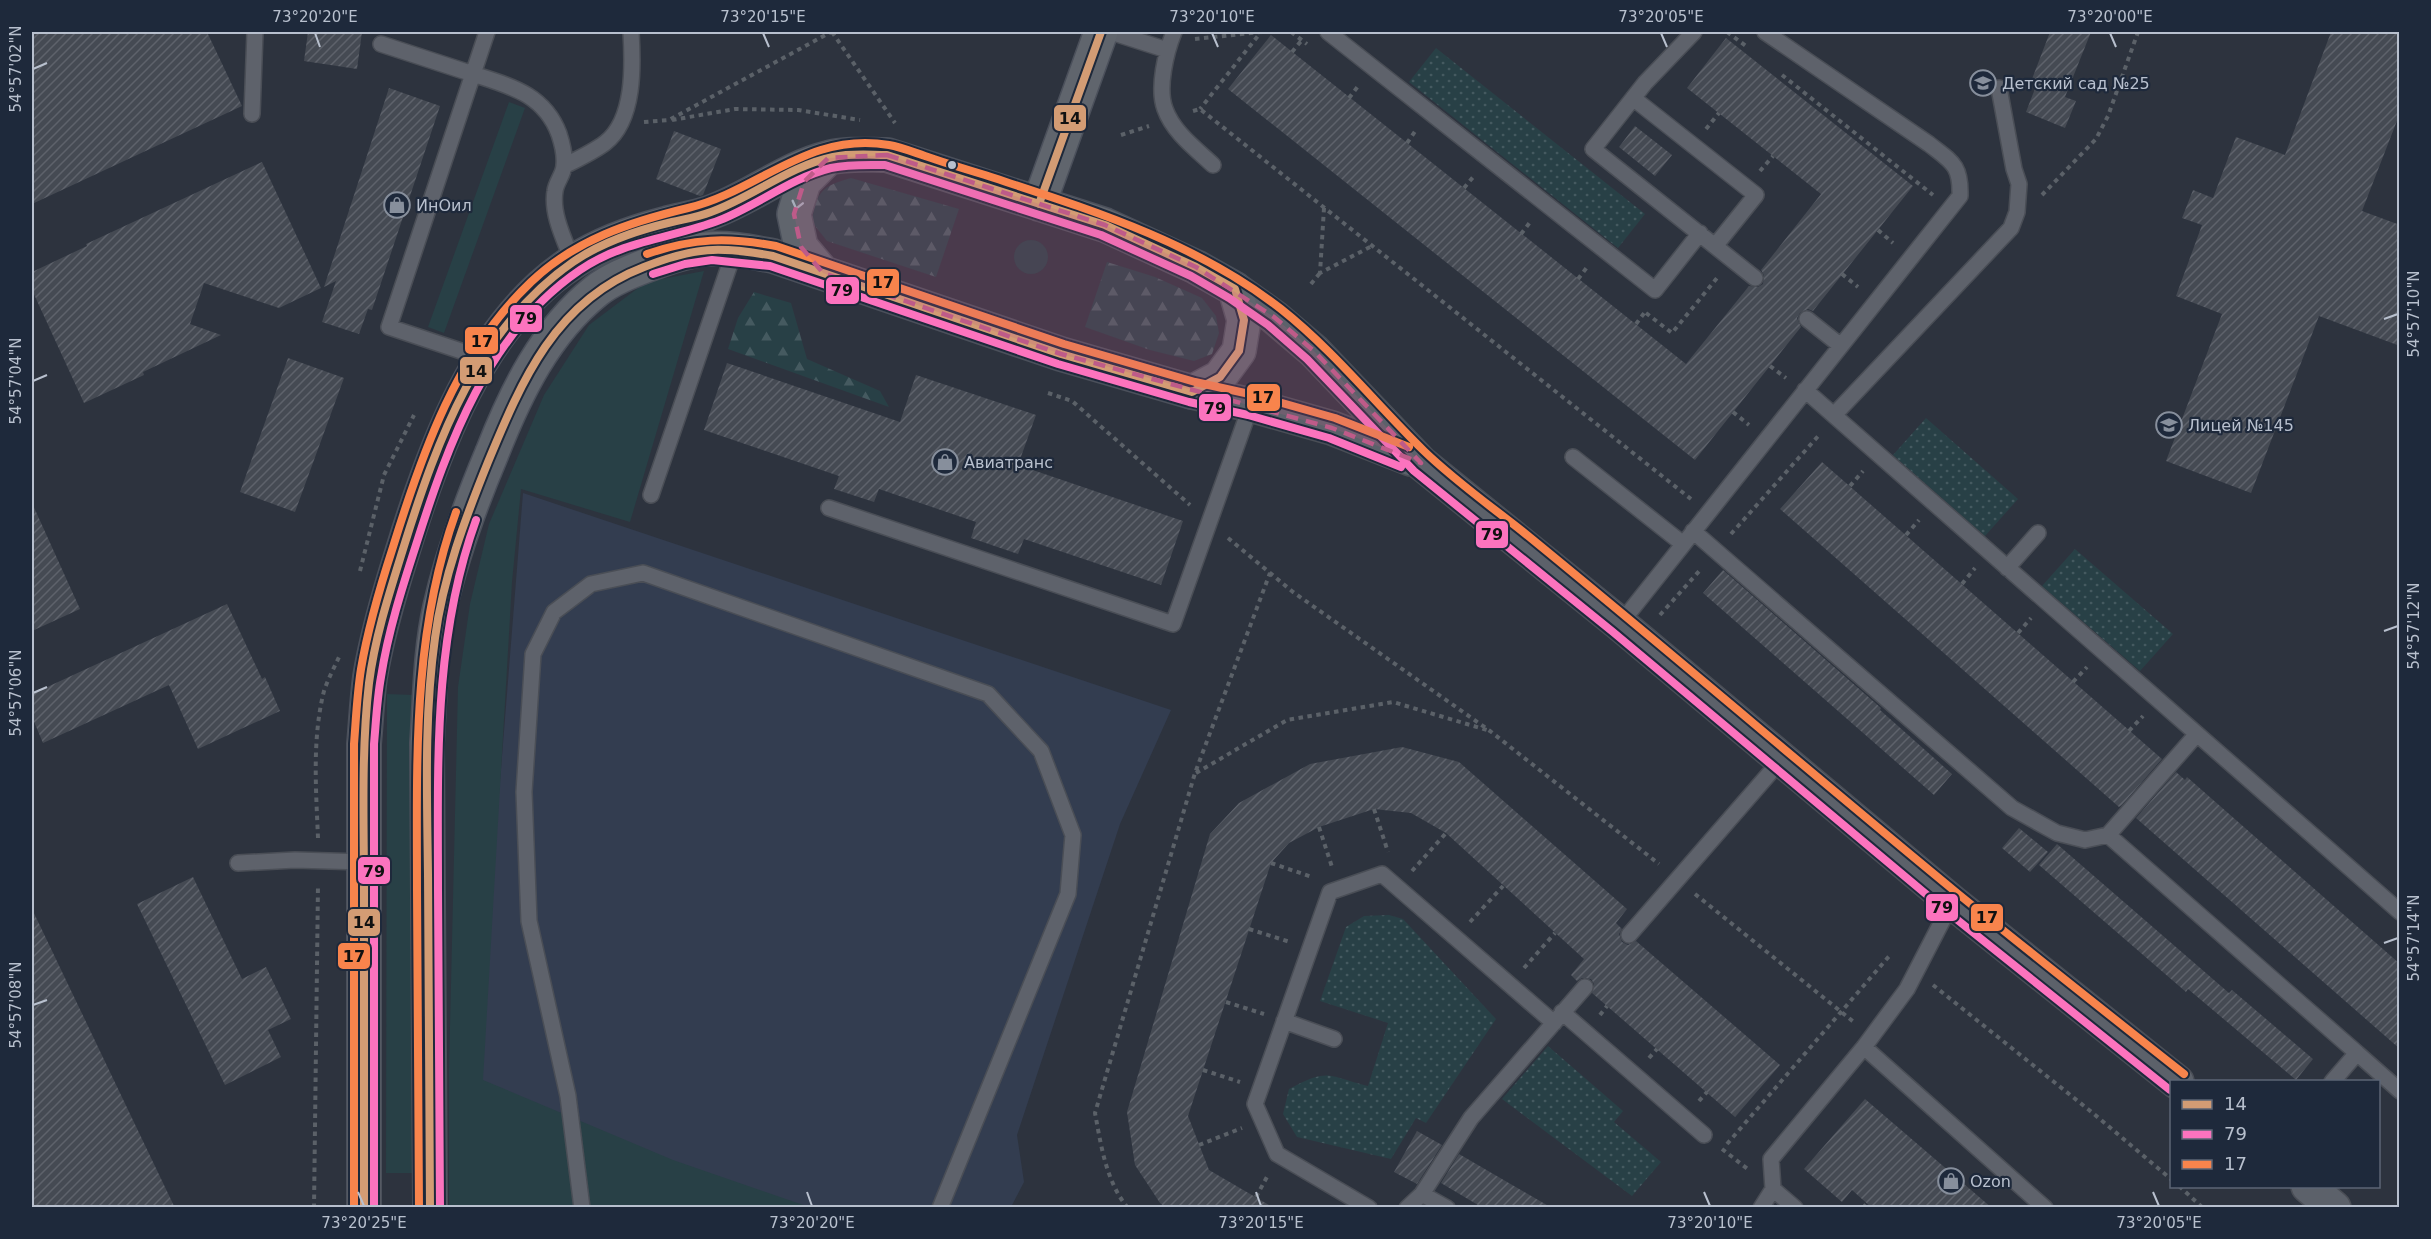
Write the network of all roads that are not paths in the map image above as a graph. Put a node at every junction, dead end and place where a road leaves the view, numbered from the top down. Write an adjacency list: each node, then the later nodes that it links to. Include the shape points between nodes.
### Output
1 (255, 32): 14 (lane)
2 (487, 32): 11 (lane)
3 (631, 32): 17 (lane, via 631,89 622,123 607,142)
4 (1101, 32): 18 (main road)
5 (1111, 32): 9 (lane)
6 (1328, 32): 19 (lane, via 1655,290)
7 (1694, 32): 13 (lane)
8 (1765, 32): 27 (lane, via 1929,144 1950,161 1961,177 1960,196)
9 (1170, 41): 16 (lane, via 1164,109 1180,134)
10 (381, 44): 11 (lane)
11 (473, 74): 17 (lane, via 538,101 553,119 562,142); 28 (lane, via 388,327)
12 (1999, 88): 32 (lane, via 2019,184 2017,212 2011,228)
13 (1633, 98): 19 (lane, via 1593,149); 20 (lane, via 1756,195)
14 (252, 114)
15 (828, 158): 18 (main road, via 887,155); 22 (main road, via 709,214 614,241); 23 (main road, one-way to 23, via 804,182 795,214 801,247)
16 (1213, 165)
17 (564, 166): 22 (lane, via 555,192 557,222)
18 (1039, 204): 25 (main road, via 1105,225)
19 (1700, 233): 20 (lane)
20 (1715, 246): 24 (lane)
21 (735, 249): 23 (main road, via 773,256); 35 (lane); 64 (main road, via 674,255 637,269 598,289 564,320 532,365 462,526 440,609 427,743)
22 (573, 262): 28 (main road, via 541,286 510,319)
23 (823, 273): 30 (main road, via 1061,354)
24 (1755, 278)
25 (1235, 289): 30 (main road, via 1244,320 1239,351 1220,377); 34 (main road, via 1314,351)
26 (1807, 319): 27 (lane)
27 (1841, 346): 29 (lane)
28 (482, 358): 45 (main road, via 416,505 386,606 370,677 365,733)
29 (1805, 390): 32 (lane); 37 (lane)
30 (1192, 392): 31 (main road)
31 (1251, 405): 34 (main road, via 1332,428); 36 (lane, via 1173,624)
32 (1834, 416): 40 (lane)
33 (1573, 457): 39 (lane)
34 (1421, 463): 41 (main road)
35 (651, 495)
36 (829, 508)
37 (1693, 531): 39 (lane); 44 (lane, via 2012,808 2057,833 2085,840)
38 (2038, 533): 40 (lane)
39 (1683, 544): 41 (lane)
40 (2007, 568): 42 (lane)
41 (1620, 624): 43 (main road)
42 (2197, 734): 44 (lane); 48 (lane)
43 (1782, 759): 47 (main road); 49 (lane)
44 (2108, 835): 55 (lane)
45 (364, 862): 46 (lane); 63 (main road)
46 (238, 863)
47 (1952, 902): 54 (lane, via 1907,989); 56 (main road)
48 (2400, 912)
49 (1629, 935)
50 (1585, 987): 51 (lane)
51 (1558, 1017): 52 (lane, via 1383,874 1330,892); 59 (lane); 62 (lane, via 1471,1118)
52 (1277, 1019): 53 (lane); 67 (lane, via 1255,1104 1277,1154)
53 (1334, 1039)
54 (1868, 1042): 61 (lane, via 1771,1159); 72 (lane)
55 (2357, 1053): 57 (lane); 58 (lane)
56 (2174, 1080)
57 (2334, 1080)
58 (2400, 1091)
59 (1704, 1135)
60 (2310, 1188): 73 (main road)
61 (1773, 1189): 70 (lane); 71 (lane)
62 (1422, 1194): 68 (lane); 69 (lane)
63 (364, 1208)
64 (430, 1208)
65 (582, 1208): 66 (lane, via 568,1096 529,921 524,792 533,654 554,612 591,584 644,573 988,694 1041,751 1073,835 1068,894)
66 (940, 1208)
67 (1370, 1208)
68 (1407, 1208)
69 (1447, 1208)
70 (1761, 1208)
71 (1795, 1208)
72 (2045, 1208)
73 (2334, 1208)

